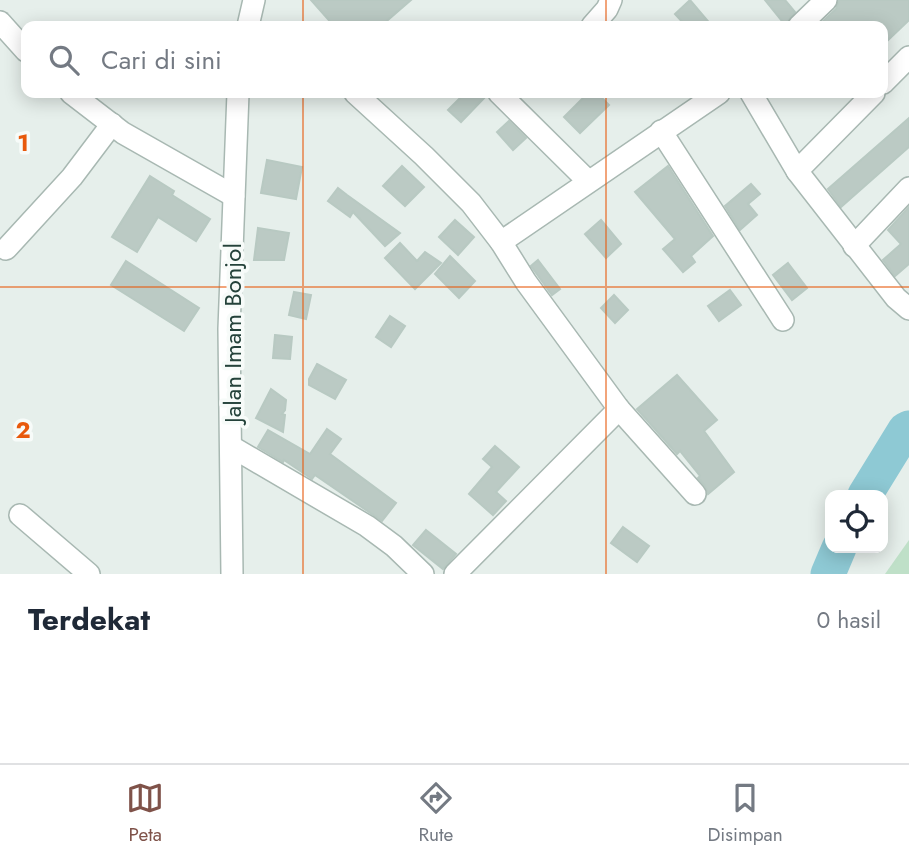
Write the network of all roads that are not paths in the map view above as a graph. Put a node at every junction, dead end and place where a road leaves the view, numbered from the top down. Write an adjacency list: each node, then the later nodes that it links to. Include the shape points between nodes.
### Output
1 (611, 0): 3 (street)
2 (826, 0): 4 (street)
3 (596, 21)
4 (804, 21)
5 (0, 22): 6 (street)
6 (21, 45)
7 (909, 57): 8 (street)
8 (888, 78)
9 (78, 98): 16 (street)
10 (238, 98): 21 (street, Jalan Imam Bonjol)
11 (360, 98): 22 (street, via 424,156)
12 (512, 98): 19 (street)
13 (712, 98): 17 (street)
14 (754, 98): 18 (street)
15 (869, 98): 18 (street)
16 (112, 124): 21 (street); 24 (street, via 72,177)
17 (662, 131): 19 (street); 26 (street)
18 (797, 172): 23 (street)
19 (588, 181): 22 (street)
20 (909, 188): 23 (street)
21 (234, 196): 28 (street, Jalan Imam Bonjol, via 229,329)
22 (502, 242): 27 (street)
23 (854, 246): 25 (street)
24 (6, 249)
25 (907, 306)
26 (783, 320)
27 (619, 409): 29 (street); 34 (street)
28 (232, 447): 32 (street, Jalan Imam Bonjol); 33 (street, via 367,526)
29 (695, 494)
30 (20, 515): 31 (street)
31 (89, 574)
32 (232, 574)
33 (423, 574)
34 (455, 574)

